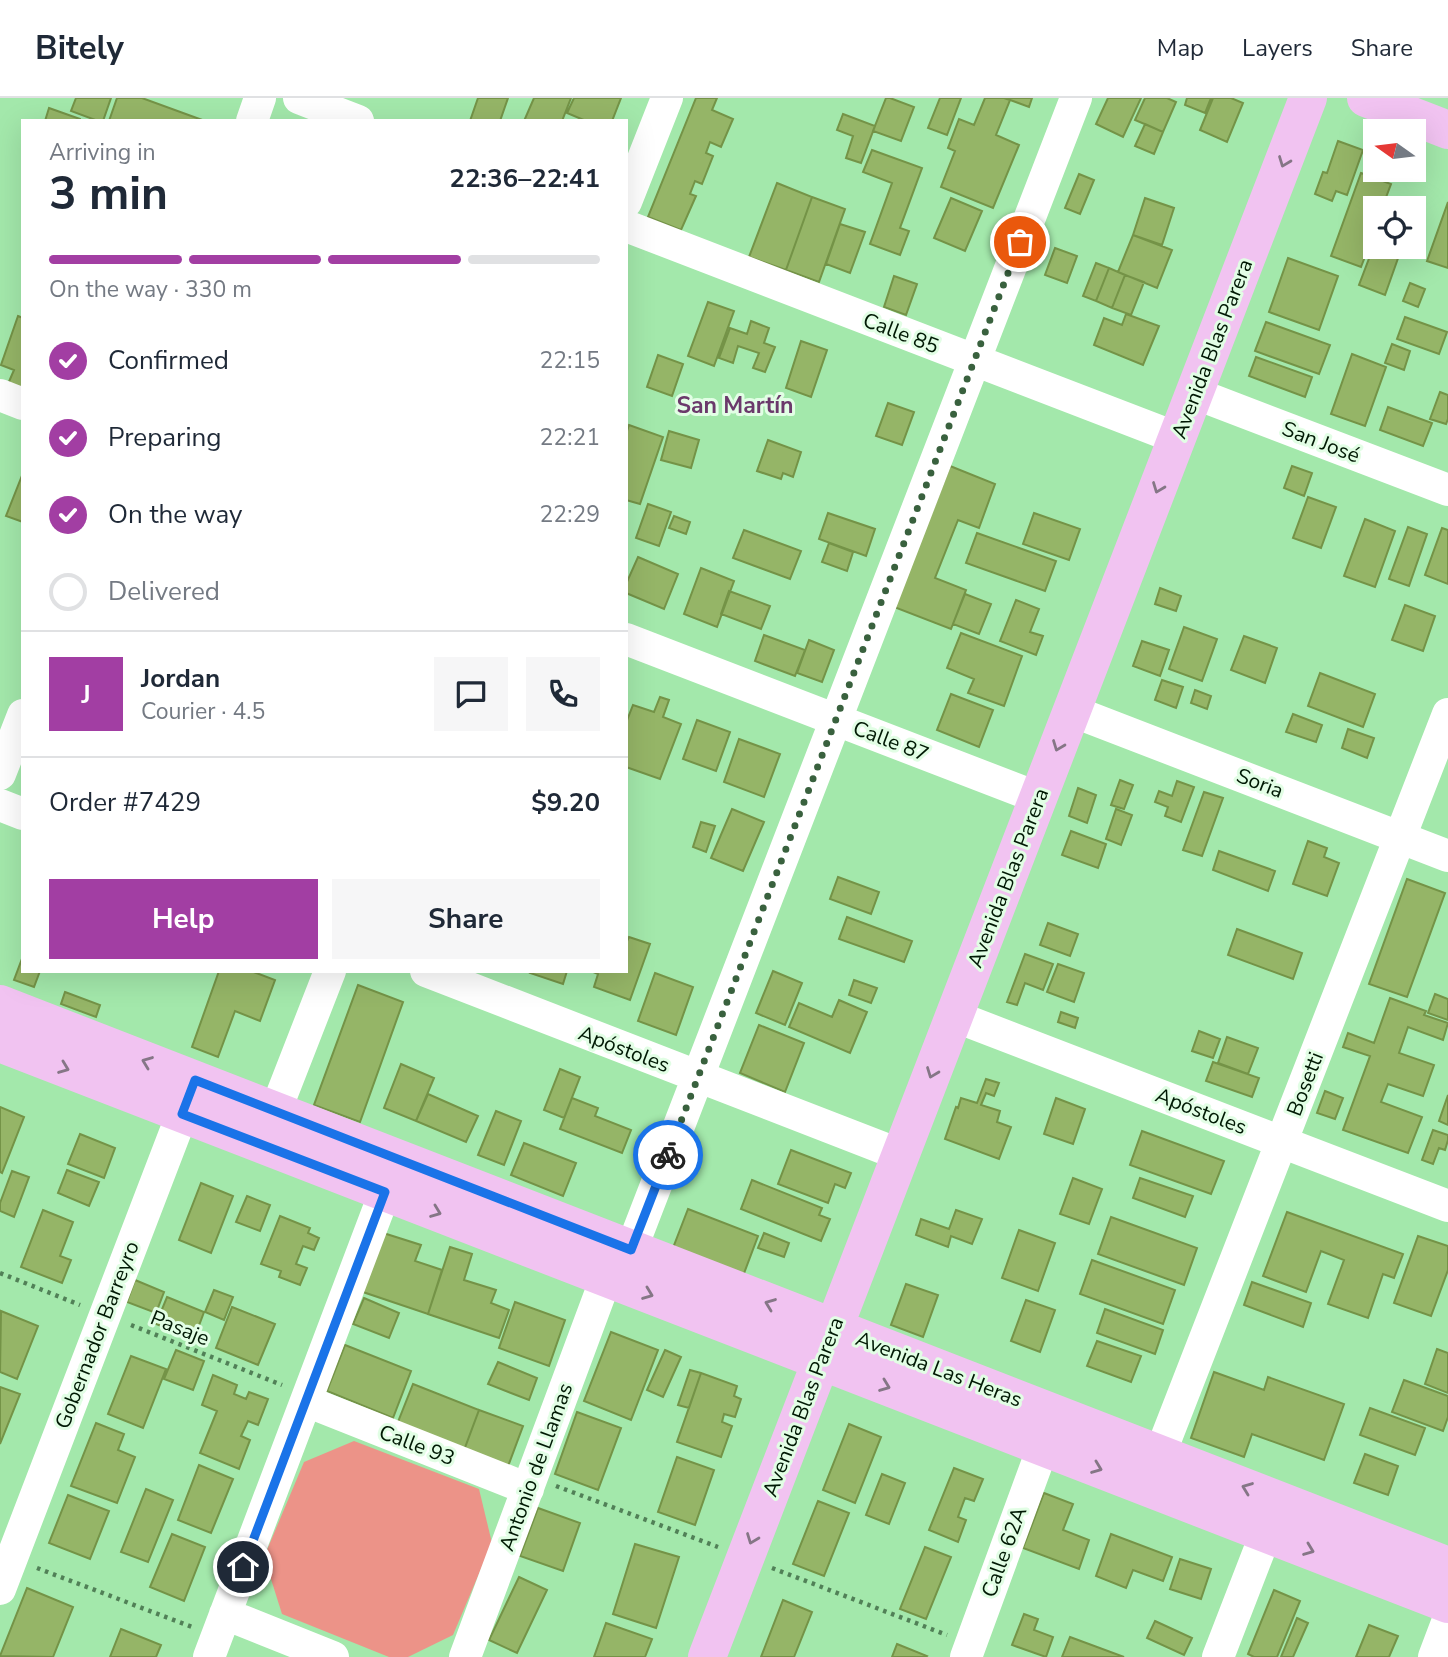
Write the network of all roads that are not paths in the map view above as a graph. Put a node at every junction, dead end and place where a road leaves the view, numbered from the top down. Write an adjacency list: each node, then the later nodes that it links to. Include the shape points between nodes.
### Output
1 (260, 98): 7 (street)
2 (299, 98): 8 (street)
3 (667, 98): 10 (street)
4 (1076, 98): 12 (street, Antonio de Llamas)
5 (1308, 98): 13 (main road, Avenida Blas Parera, one-way to 13)
6 (1366, 98): 9 (main road)
7 (253, 119)
8 (353, 119)
9 (1448, 130)
10 (628, 197)
11 (628, 227): 12 (street, Calle 85)
12 (974, 361): 16 (street, Calle 85); 22 (street, Antonio de Llamas)
13 (1194, 393): 16 (main road, Avenida Blas Parera); 17 (street, San José)
14 (0, 395): 15 (street)
15 (21, 403)
16 (1177, 438): 19 (main road, Avenida Blas Parera, one-way to 19)
17 (1448, 491)
18 (628, 640): 22 (street, Calle 87)
19 (1072, 711): 24 (main road, Avenida Blas Parera, one-way to 24); 27 (street, Soria)
20 (1448, 714): 27 (street, Bosetti)
21 (21, 720): 23 (street)
22 (836, 720): 24 (street, Calle 87); 34 (street, Antonio de Llamas)
23 (0, 774)
24 (1039, 798): 32 (main road, Avenida Blas Parera)
25 (0, 805): 26 (street)
26 (21, 813)
27 (1400, 837): 28 (street, Soria); 37 (street, Bosetti)
28 (1448, 856)
29 (329, 973): 36 (street)
30 (431, 973): 34 (street, Apóstoles)
31 (0, 1004): 35 (main road, Avenida Las Heras, one-way to 31)
32 (954, 1016): 37 (street, Apóstoles); 38 (main road, Avenida Blas Parera, one-way to 38)
33 (0, 1043): 35 (main road, Avenida Las Heras, one-way to 35)
34 (698, 1078): 38 (street, Apóstoles); 41 (street, Antonio de Llamas)
35 (188, 1097): 36 (main road, Avenida Las Heras); 39 (main road, Avenida Las Heras); 49 (street, Gobernador Barreyro)
36 (275, 1112): 41 (main road, Avenida Las Heras)
37 (1282, 1142): 40 (street, Apóstoles); 45 (street, Bosetti)
38 (901, 1155): 42 (main road, Avenida Blas Parera)
39 (385, 1192): 41 (main road, Avenida Las Heras, one-way to 41); 43 (street)
40 (1448, 1206)
41 (618, 1264): 42 (main road, Avenida Las Heras); 46 (street, Antonio de Llamas)
42 (827, 1345): 44 (main road, Avenida Las Heras, one-way to 44); 45 (main road, Avenida Las Heras); 55 (main road, Avenida Blas Parera, one-way to 55)
43 (307, 1399): 46 (street, Calle 93); 52 (street)
44 (1043, 1447): 47 (main road, Avenida Las Heras, one-way to 47); 56 (street, Calle 62A)
45 (1160, 1454): 48 (main road, Avenida Las Heras, one-way to 45)
46 (528, 1489): 54 (street, Antonio de Llamas)
47 (1266, 1533): 50 (main road, Avenida Las Heras, one-way to 50); 57 (street)
48 (1448, 1566)
49 (0, 1589)
50 (1448, 1604)
51 (1448, 1620): 58 (street)
52 (217, 1636): 53 (street)
53 (333, 1657)
54 (465, 1657)
55 (707, 1657)
56 (965, 1657)
57 (1218, 1657)
58 (1434, 1657)

